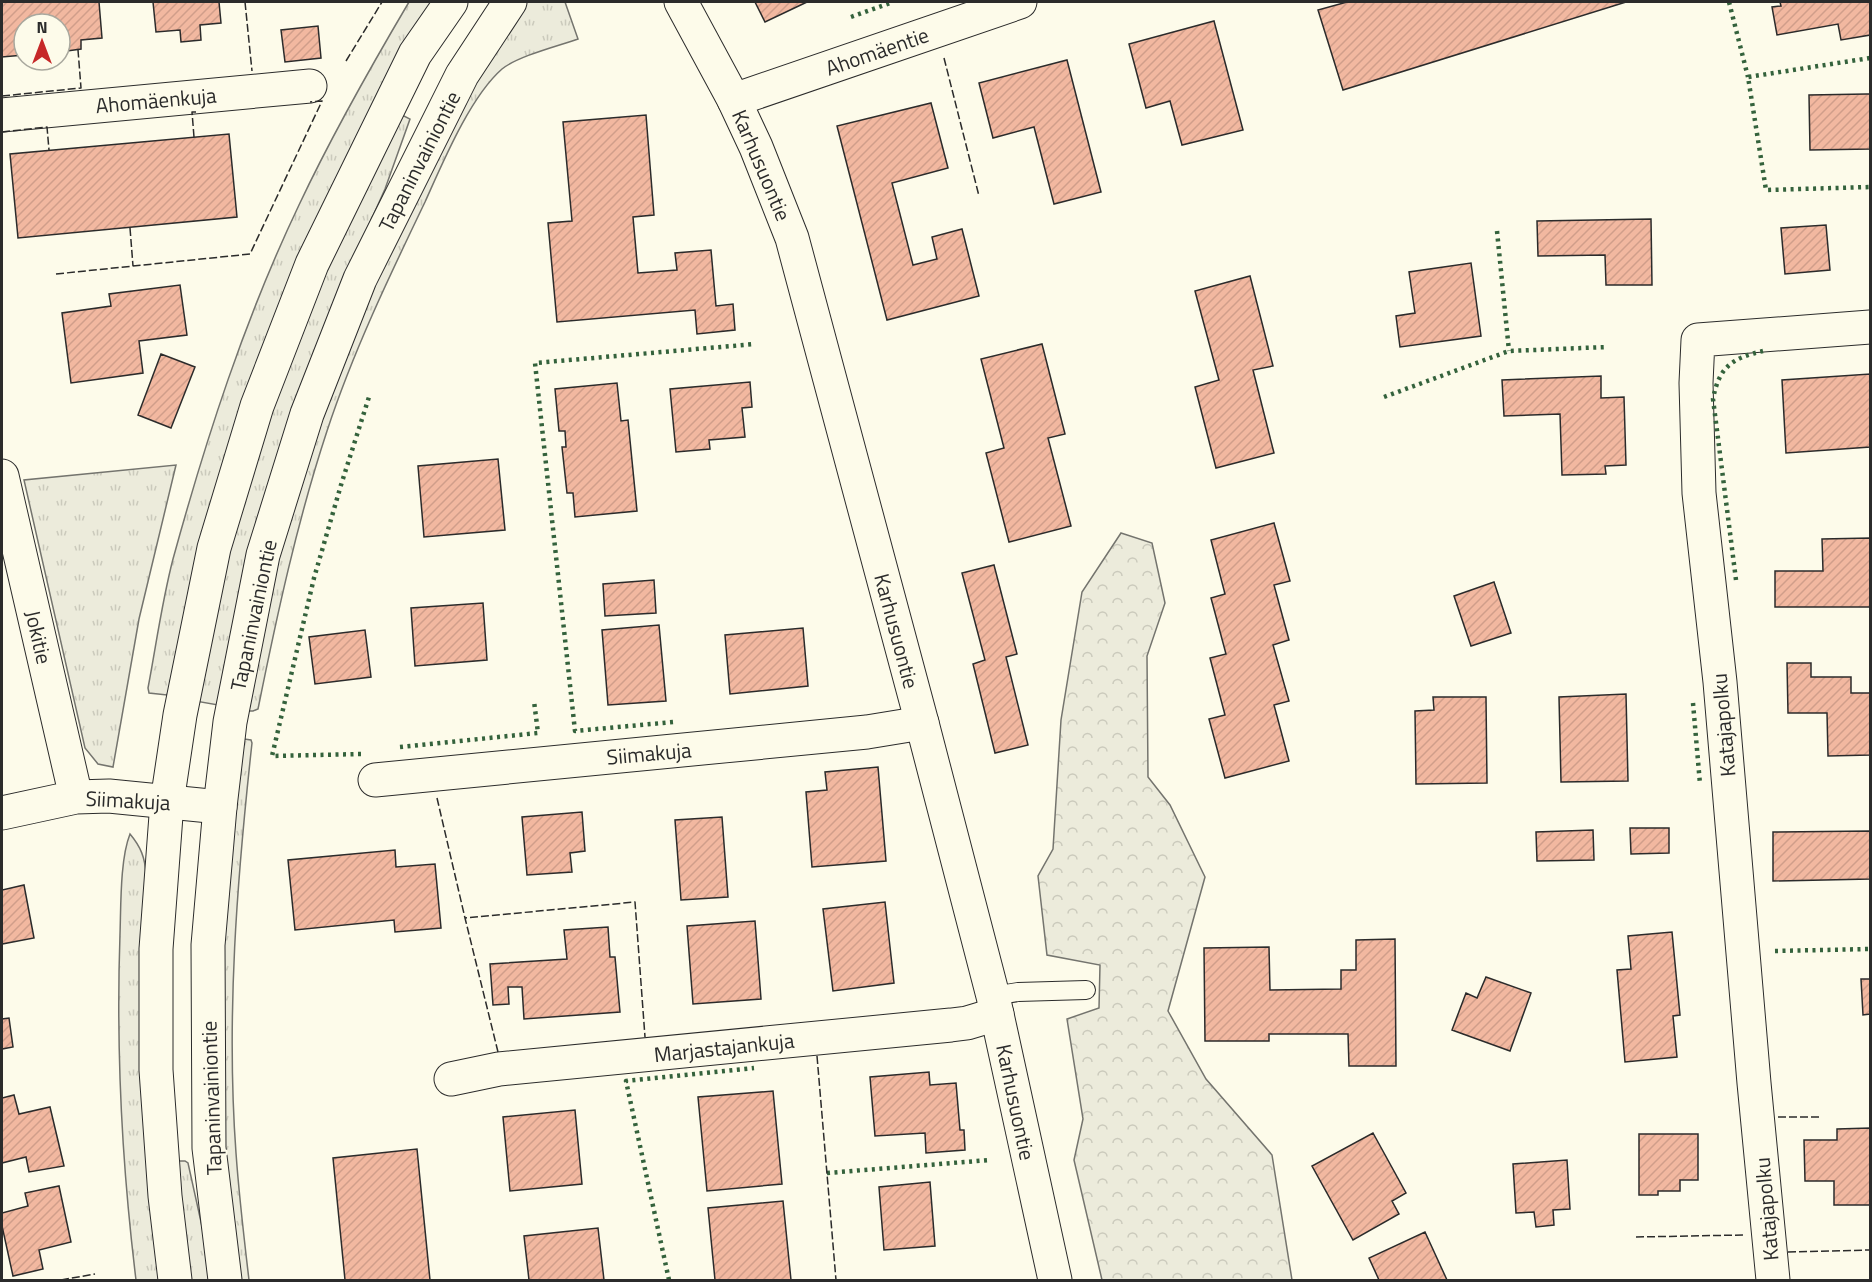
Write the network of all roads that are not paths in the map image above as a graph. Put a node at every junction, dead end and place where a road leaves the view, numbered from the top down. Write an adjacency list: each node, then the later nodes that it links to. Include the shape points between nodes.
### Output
1 (451, 2): 13 (street, via 415,54 312,264 257,406 214,548 180,715)
2 (510, 2): 14 (street, Tapaninvainiontie, via 462,75 360,279 307,414 263,555 230,722)
3 (681, 2): 6 (street, Karhusuontie)
4 (1020, 2): 6 (street, Ahomäentie)
5 (310, 86): 7 (street, Ahomäenkuja)
6 (734, 100): 10 (street, Karhusuontie, via 792,238)
7 (2, 115)
8 (1870, 327): 22 (street, Katajapolku, via 1698,340 1699,493 1720,682)
9 (2, 476): 12 (street, Jokitie)
10 (922, 723): 11 (street, Siimakuja, via 867,732); 17 (street, Karhusuontie)
11 (375, 780)
12 (76, 797): 13 (street, Siimakuja, via 124,796); 15 (street, Siimakuja)
13 (167, 802): 14 (street, Siimakuja); 19 (street, via 156,949 156,1070)
14 (220, 807): 20 (street, Tapaninvainiontie, via 208,945 209,1136)
15 (2, 813)
16 (1086, 990): 17 (lane, via 1018,992)
17 (995, 1005): 18 (street, Marjastajankuja, via 967,1023 499,1069); 21 (street, Karhusuontie)
18 (451, 1079)
19 (175, 1281)
20 (225, 1281)
21 (1055, 1281)
22 (1773, 1281)

